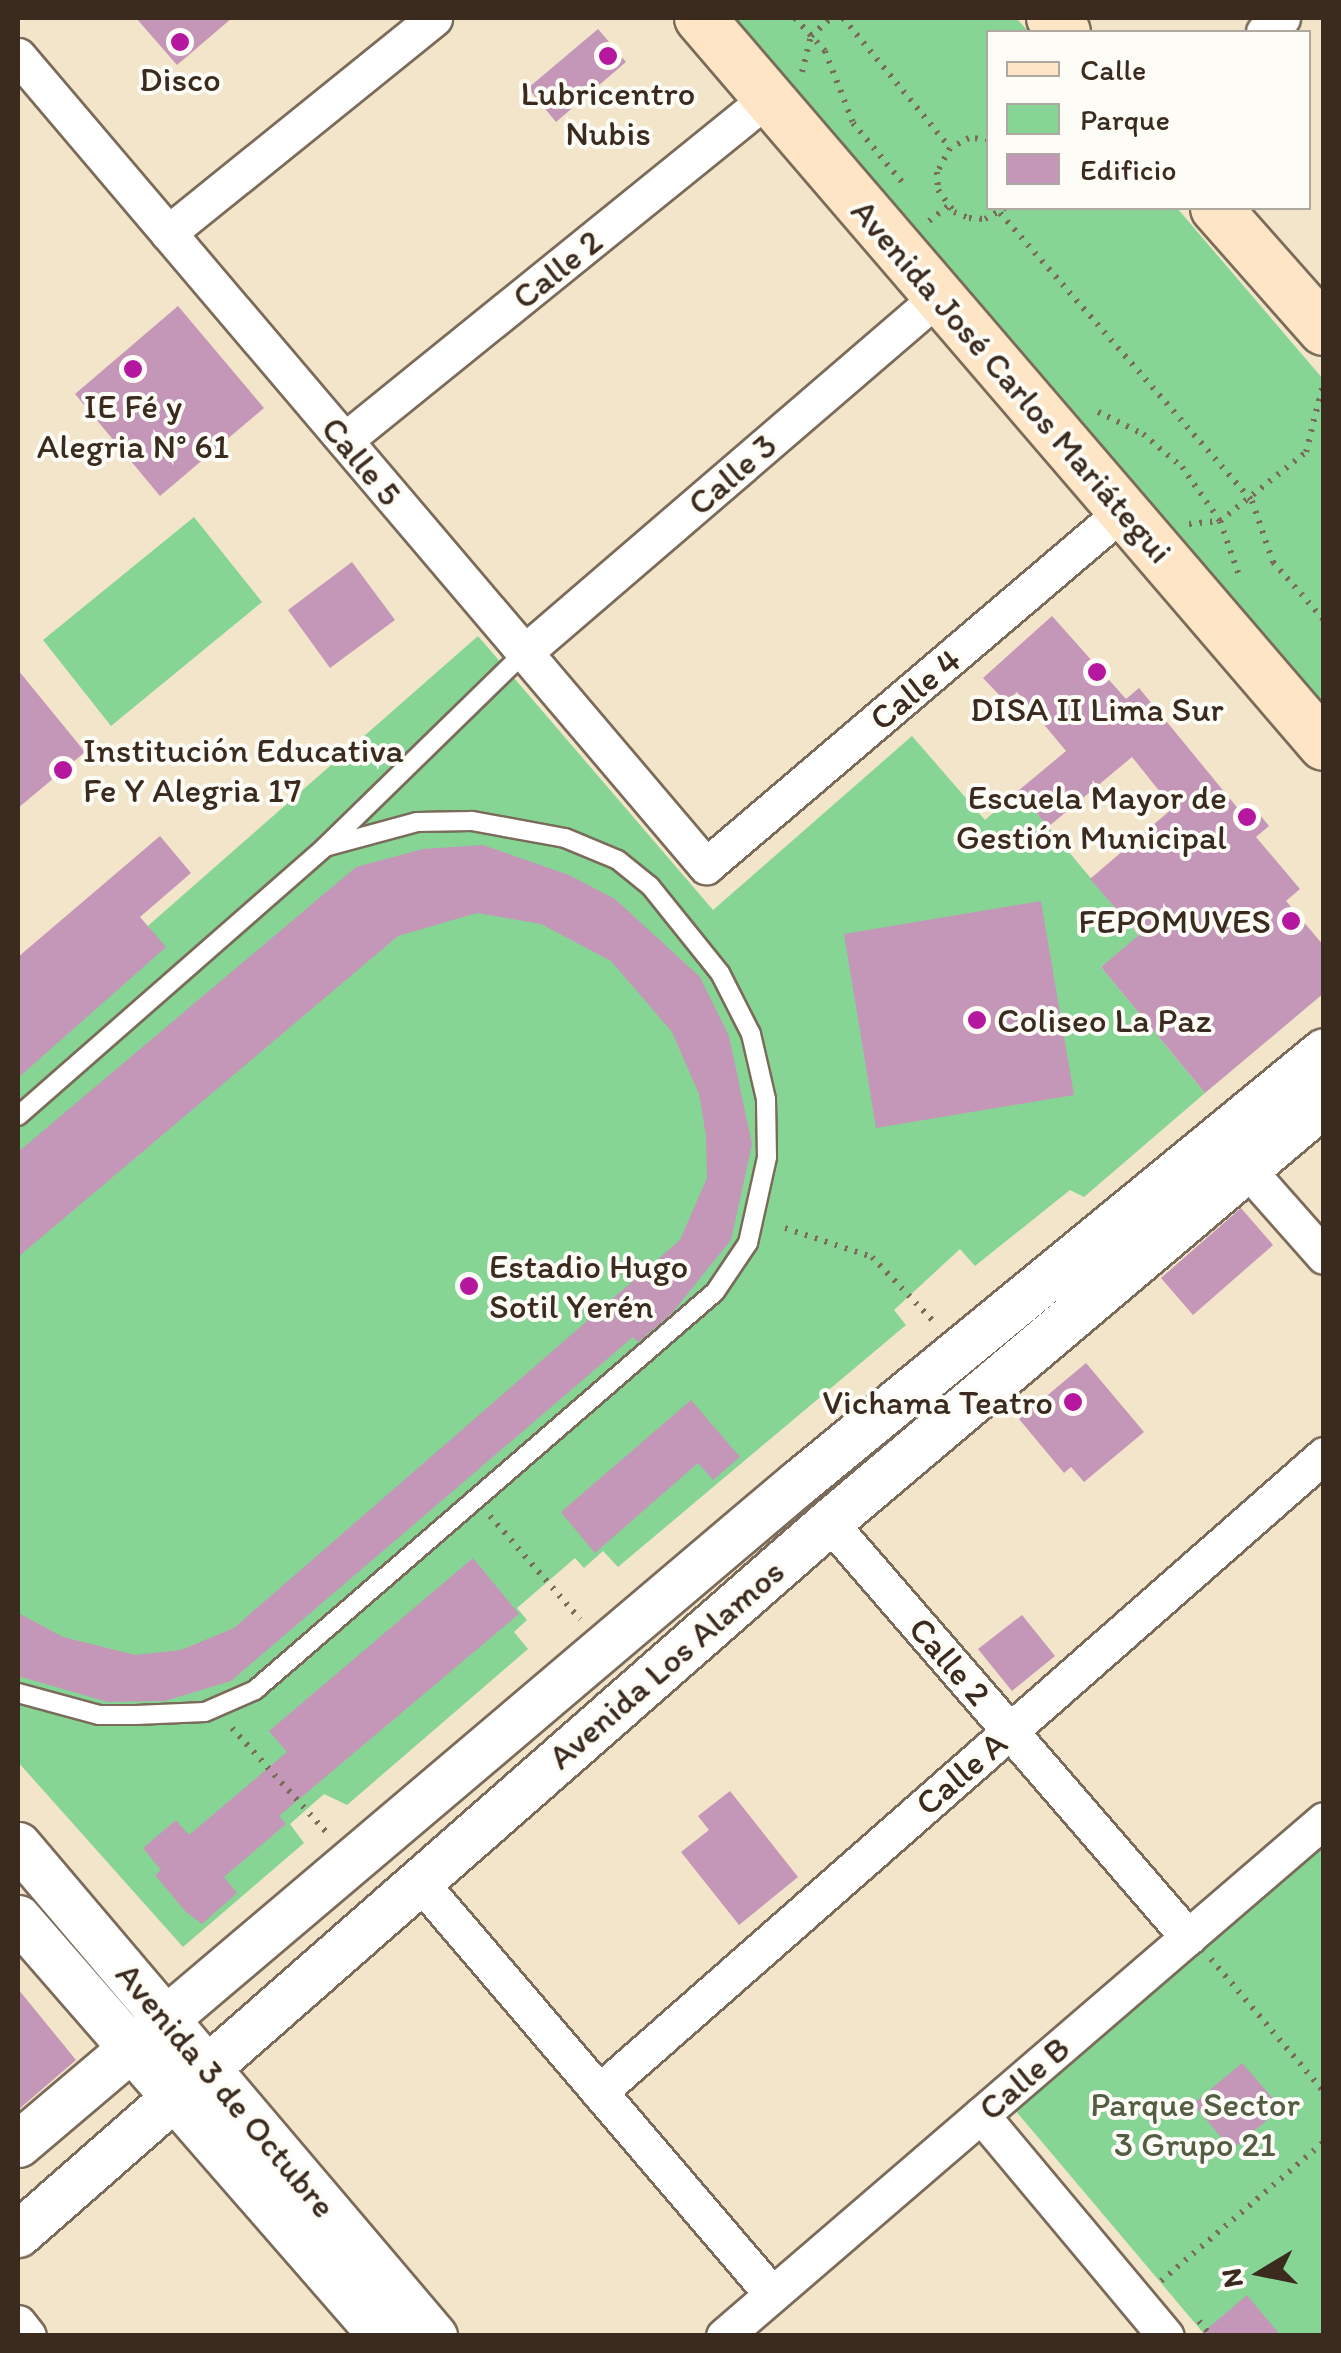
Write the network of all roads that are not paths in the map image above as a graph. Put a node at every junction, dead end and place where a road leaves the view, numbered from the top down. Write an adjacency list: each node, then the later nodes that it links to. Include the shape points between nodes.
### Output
1 (434, 18): 6 (street)
2 (700, 18): 4 (main road, Avenida José Carlos Mariátegui)
3 (18, 56): 6 (street, Calle 5)
4 (779, 110): 7 (main road, Avenida José Carlos Mariátegui); 9 (street, Calle 2)
5 (1218, 210): 8 (main road)
6 (168, 233): 9 (street, Calle 5)
7 (939, 296): 10 (main road, Avenida José Carlos Mariátegui); 11 (street, Calle 3)
8 (1324, 330)
9 (345, 440): 11 (street, Calle 5)
10 (1131, 520): 12 (main road, Avenida José Carlos Mariátegui); 14 (street, Calle 4)
11 (525, 652): 13 (lane); 14 (street, Calle 5)
12 (1324, 746)
13 (324, 847): 17 (lane); 23 (lane, via 418,822 472,821 566,838 618,860 691,932 720,973 754,1050 766,1099 767,1157 748,1243 716,1292 278,1672 214,1709 99,1715)
14 (706, 866)
15 (1324, 1051): 19 (street, Avenida Los Alamos)
16 (1324, 1103): 18 (street, Avenida Los Alamos)
17 (18, 1116)
18 (1247, 1169): 19 (street, Avenida Los Alamos); 20 (street)
19 (1199, 1181): 22 (street, Avenida Los Alamos); 30 (street, Avenida Los Alamos, via 958,1351)
20 (1324, 1256)
21 (1324, 1455): 24 (street, Calle A)
22 (829, 1522): 24 (street, Calle 2); 27 (street, Avenida Los Alamos)
23 (18, 1693)
24 (1010, 1731): 29 (street, Calle 2); 33 (street, Calle A)
25 (1324, 1820): 29 (street, Calle B)
26 (18, 1845): 30 (street, Avenida 3 de Octubre)
27 (419, 1880): 32 (street, Avenida Los Alamos); 33 (street)
28 (18, 1918): 31 (street, Avenida 3 de Octubre)
29 (1189, 1936): 35 (street, Calle B)
30 (164, 2018): 31 (street, Avenida Los Alamos); 32 (street, Avenida 3 de Octubre)
31 (128, 2049): 34 (street, Avenida 3 de Octubre); 36 (street, Avenida Los Alamos)
32 (206, 2067): 34 (street, Avenida Los Alamos); 43 (street, Avenida 3 de Octubre)
33 (599, 2092): 38 (street)
34 (173, 2099): 37 (street, Avenida Los Alamos); 42 (street, Avenida 3 de Octubre)
35 (981, 2114): 38 (street, Calle B); 40 (street, via 1150,2290)
36 (18, 2144)
37 (18, 2234)
38 (772, 2294): 44 (street, Calle B)
39 (18, 2323): 41 (street)
40 (1169, 2328)
41 (28, 2336)
42 (382, 2336)
43 (434, 2336)
44 (724, 2336)

